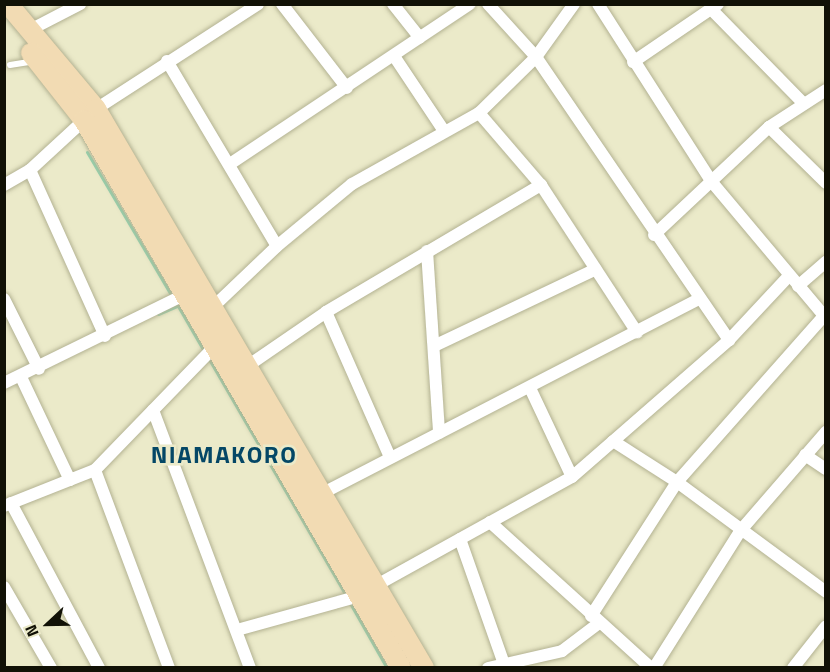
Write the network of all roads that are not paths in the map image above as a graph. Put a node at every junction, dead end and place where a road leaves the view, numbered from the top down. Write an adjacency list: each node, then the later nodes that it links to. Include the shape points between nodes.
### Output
1 (8, 4): 12 (main road)
2 (80, 4): 12 (street)
3 (258, 4): 17 (street)
4 (282, 4): 20 (street)
5 (393, 4): 13 (street)
6 (470, 4): 13 (street)
7 (488, 4): 15 (street)
8 (574, 4): 15 (street)
9 (598, 4): 18 (street)
10 (714, 7): 18 (street); 22 (street)
11 (4, 17): 16 (main road)
12 (28, 30): 24 (main road)
13 (420, 38): 14 (street)
14 (394, 56): 20 (street); 26 (street)
15 (536, 57): 23 (street); 33 (street)
16 (37, 61): 19 (lane); 24 (main road)
17 (166, 61): 24 (street); 27 (street)
18 (633, 62): 30 (street)
19 (10, 65)
20 (347, 88): 27 (street)
21 (825, 90): 22 (street)
22 (802, 102): 25 (street)
23 (479, 113): 26 (street); 32 (street)
24 (90, 114): 28 (street); 40 (main road); 43 (main road)
25 (769, 127): 29 (street); 30 (street)
26 (444, 131): 34 (street, via 352,184)
27 (230, 164): 34 (street)
28 (30, 170): 31 (street); 47 (street)
29 (823, 176)
30 (711, 181): 33 (street); 38 (street)
31 (4, 185)
32 (541, 186): 35 (street); 37 (street)
33 (654, 235): 42 (street)
34 (276, 246): 43 (street)
35 (427, 251): 44 (street); 50 (street)
36 (825, 262): 39 (street)
37 (596, 269): 46 (street); 50 (street)
38 (788, 277): 39 (street); 48 (street)
39 (798, 286): 45 (street)
40 (186, 294): 47 (street); 49 (main road)
41 (4, 299): 52 (street)
42 (699, 299): 46 (street); 48 (street)
43 (213, 307): 51 (main road)
44 (326, 312): 51 (street); 61 (street)
45 (825, 317): 66 (street)
46 (637, 332): 55 (street)
47 (105, 336): 52 (street)
48 (729, 340): 59 (street)
49 (216, 345): 56 (street); 73 (main road)
50 (434, 346): 58 (street)
51 (249, 365): 67 (main road)
52 (39, 369): 53 (street)
53 (21, 377): 54 (street); 65 (street)
54 (4, 383)
55 (530, 388): 58 (street); 64 (street)
56 (153, 410): 63 (street); 77 (street)
57 (825, 432): 60 (street)
58 (439, 434): 61 (street)
59 (613, 441): 64 (street); 66 (street)
60 (806, 455): 62 (street); 70 (street)
61 (390, 457): 67 (street)
62 (825, 469)
63 (95, 470): 65 (street); 82 (street)
64 (572, 477): 69 (street)
65 (70, 480): 68 (street)
66 (677, 482): 70 (street); 75 (street)
67 (323, 494): 73 (main road)
68 (8, 505): 81 (street)
69 (490, 522): 71 (street); 75 (street)
70 (741, 530): 74 (street); 87 (street)
71 (460, 539): 73 (street); 79 (street)
72 (4, 587): 80 (street)
73 (368, 591): 77 (street); 84 (main road); 85 (main road)
74 (825, 592)
75 (595, 619): 79 (street, via 562,651); 87 (street)
76 (825, 626): 78 (street)
77 (237, 630): 83 (street)
78 (802, 657): 88 (street); 89 (street)
79 (504, 664): 86 (street)
80 (51, 668)
81 (99, 668)
82 (169, 668)
83 (250, 668)
84 (401, 668)
85 (424, 668)
86 (488, 668)
87 (652, 668)
88 (793, 668)
89 (811, 668)

